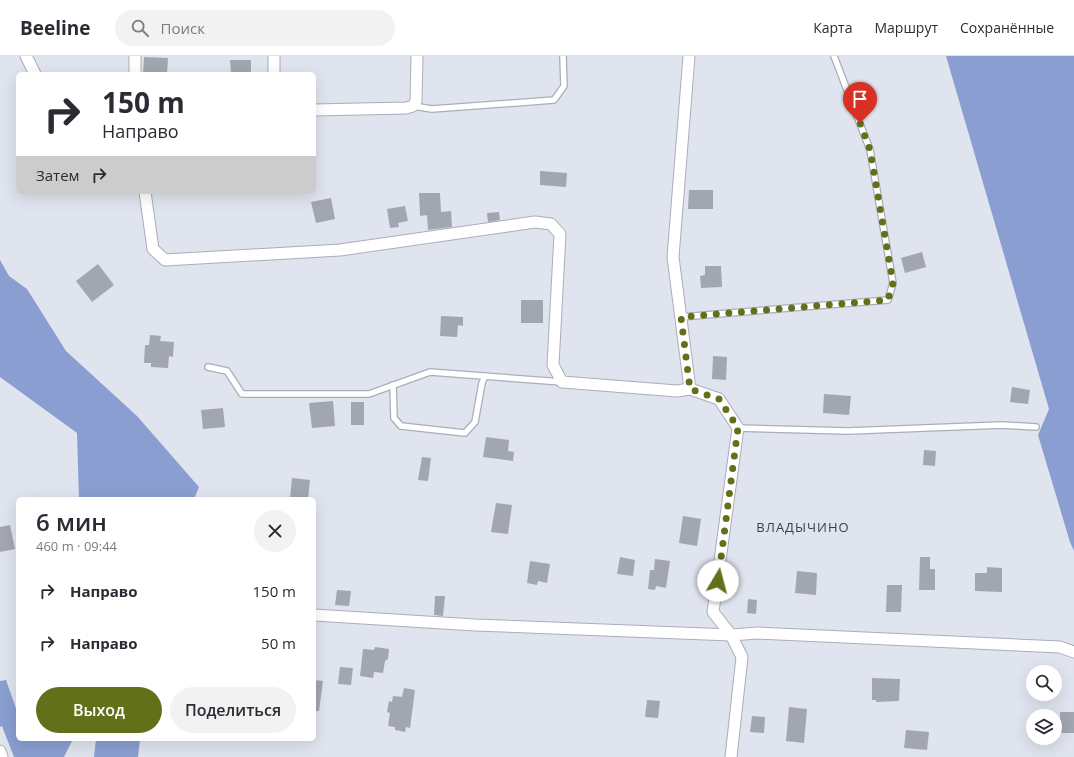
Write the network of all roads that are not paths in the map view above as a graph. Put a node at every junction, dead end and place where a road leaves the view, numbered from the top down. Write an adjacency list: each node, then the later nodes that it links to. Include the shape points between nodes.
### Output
1 (26, 56): 8 (street)
2 (135, 56): 9 (street)
3 (274, 56): 10 (street)
4 (417, 56): 11 (street, via 416,101)
5 (563, 56): 11 (lane, via 564,86 554,100 432,109)
6 (689, 56): 14 (street, via 673,257)
7 (834, 56): 14 (lane, via 870,150 893,283 888,300)
8 (34, 72)
9 (135, 72)
10 (274, 72)
11 (413, 106): 12 (street)
12 (316, 110)
13 (145, 194): 17 (street, via 153,249 165,260 340,250 535,222 551,224 560,234 553,365)
14 (681, 317): 19 (street)
15 (208, 367): 18 (lane, via 228,371 242,394 369,394)
16 (485, 376): 17 (lane); 18 (lane, via 430,372); 18 (lane, via 474,422 465,433 401,426 394,418)
17 (562, 382): 19 (street, via 677,391)
18 (393, 385)
19 (690, 389): 21 (street, via 719,399)
20 (1036, 427): 21 (lane, via 1002,425 848,432)
21 (738, 428): 23 (street, via 713,612)
22 (316, 616): 23 (street)
23 (731, 635): 24 (street, via 758,633 1060,647); 27 (street, via 742,657)
24 (1074, 652)
25 (0, 752): 26 (street)
26 (2, 757)
27 (731, 757)

